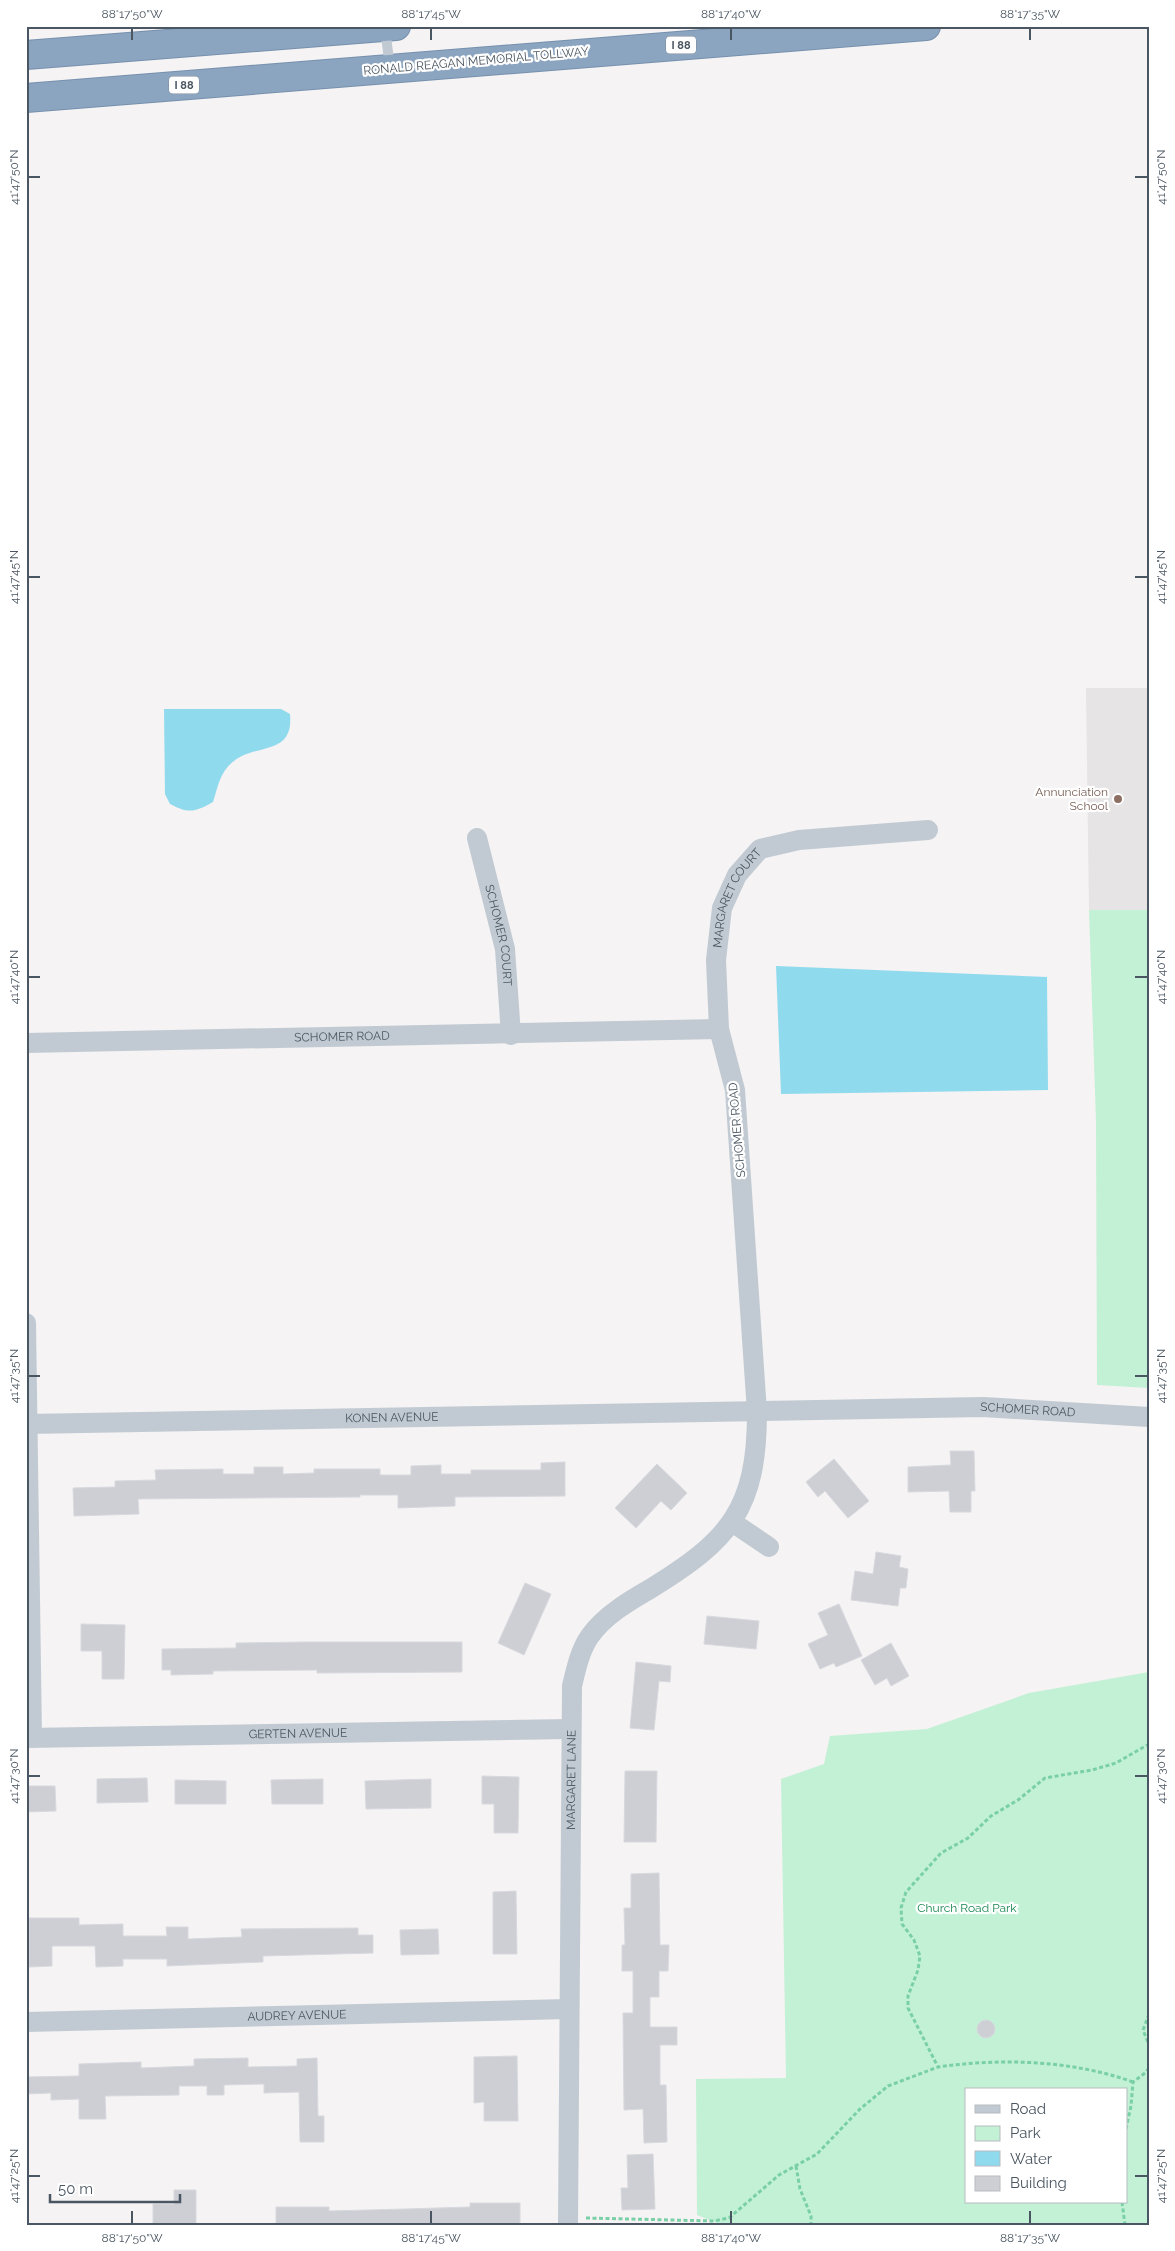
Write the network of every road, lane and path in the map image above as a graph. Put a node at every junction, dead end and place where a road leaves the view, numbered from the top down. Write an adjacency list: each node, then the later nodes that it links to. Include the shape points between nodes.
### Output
1 (926, 26): 4 (highway, RONALD REAGAN MEMORIAL TOLLWAY / I 88)
2 (391, 27): 3 (highway); 4 (lane)
3 (26, 55)
4 (390, 68): 5 (highway, RONALD REAGAN MEMORIAL TOLLWAY / I 88)
5 (26, 98)
6 (928, 830): 8 (street, MARGARET COURT, via 799,840 760,849 736,875 722,908 716,960)
7 (477, 838): 9 (street, SCHOMER COURT, via 505,949)
8 (719, 1029): 9 (street, SCHOMER ROAD); 12 (street, SCHOMER ROAD, via 735,1090)
9 (511, 1035): 10 (street, SCHOMER ROAD)
10 (26, 1043)
11 (26, 1323): 14 (street)
12 (757, 1412): 13 (street, SCHOMER ROAD, via 983,1407); 14 (street, KONEN AVENUE); 15 (street, MARGARET LANE, via 757,1446 752,1477 742,1506)
13 (1149, 1417)
14 (27, 1424): 18 (street)
15 (732, 1522): 16 (street); 17 (street, MARGARET LANE, via 715,1543 690,1564 624,1605 590,1635 580,1655 572,1686)
16 (769, 1547)
17 (570, 1729): 18 (street, GERTEN AVENUE); 20 (street, MARGARET LANE)
18 (29, 1738)
19 (1149, 1744): 24 (path, via 1116,1763 1045,1778 991,1816 968,1838 941,1853 906,1892 901,1908 902,1924 914,1940 920,1956 908,1996 908,2008)
20 (568, 2009): 22 (street, AUDREY AVENUE); 30 (street, MARGARET LANE)
21 (1149, 2014): 23 (path, via 1143,2030)
22 (26, 2022)
23 (1149, 2045)
24 (938, 2067): 26 (path, via 992,2062 1037,2064 1102,2071); 28 (path, via 888,2086 860,2109 817,2154)
25 (1149, 2068): 26 (path)
26 (1132, 2082): 27 (path)
27 (1128, 2120)
28 (796, 2166): 30 (path, via 758,2192 729,2218 714,2221); 31 (path)
29 (1122, 2204): 32 (path)
30 (568, 2222)
31 (812, 2225)
32 (1126, 2225)

